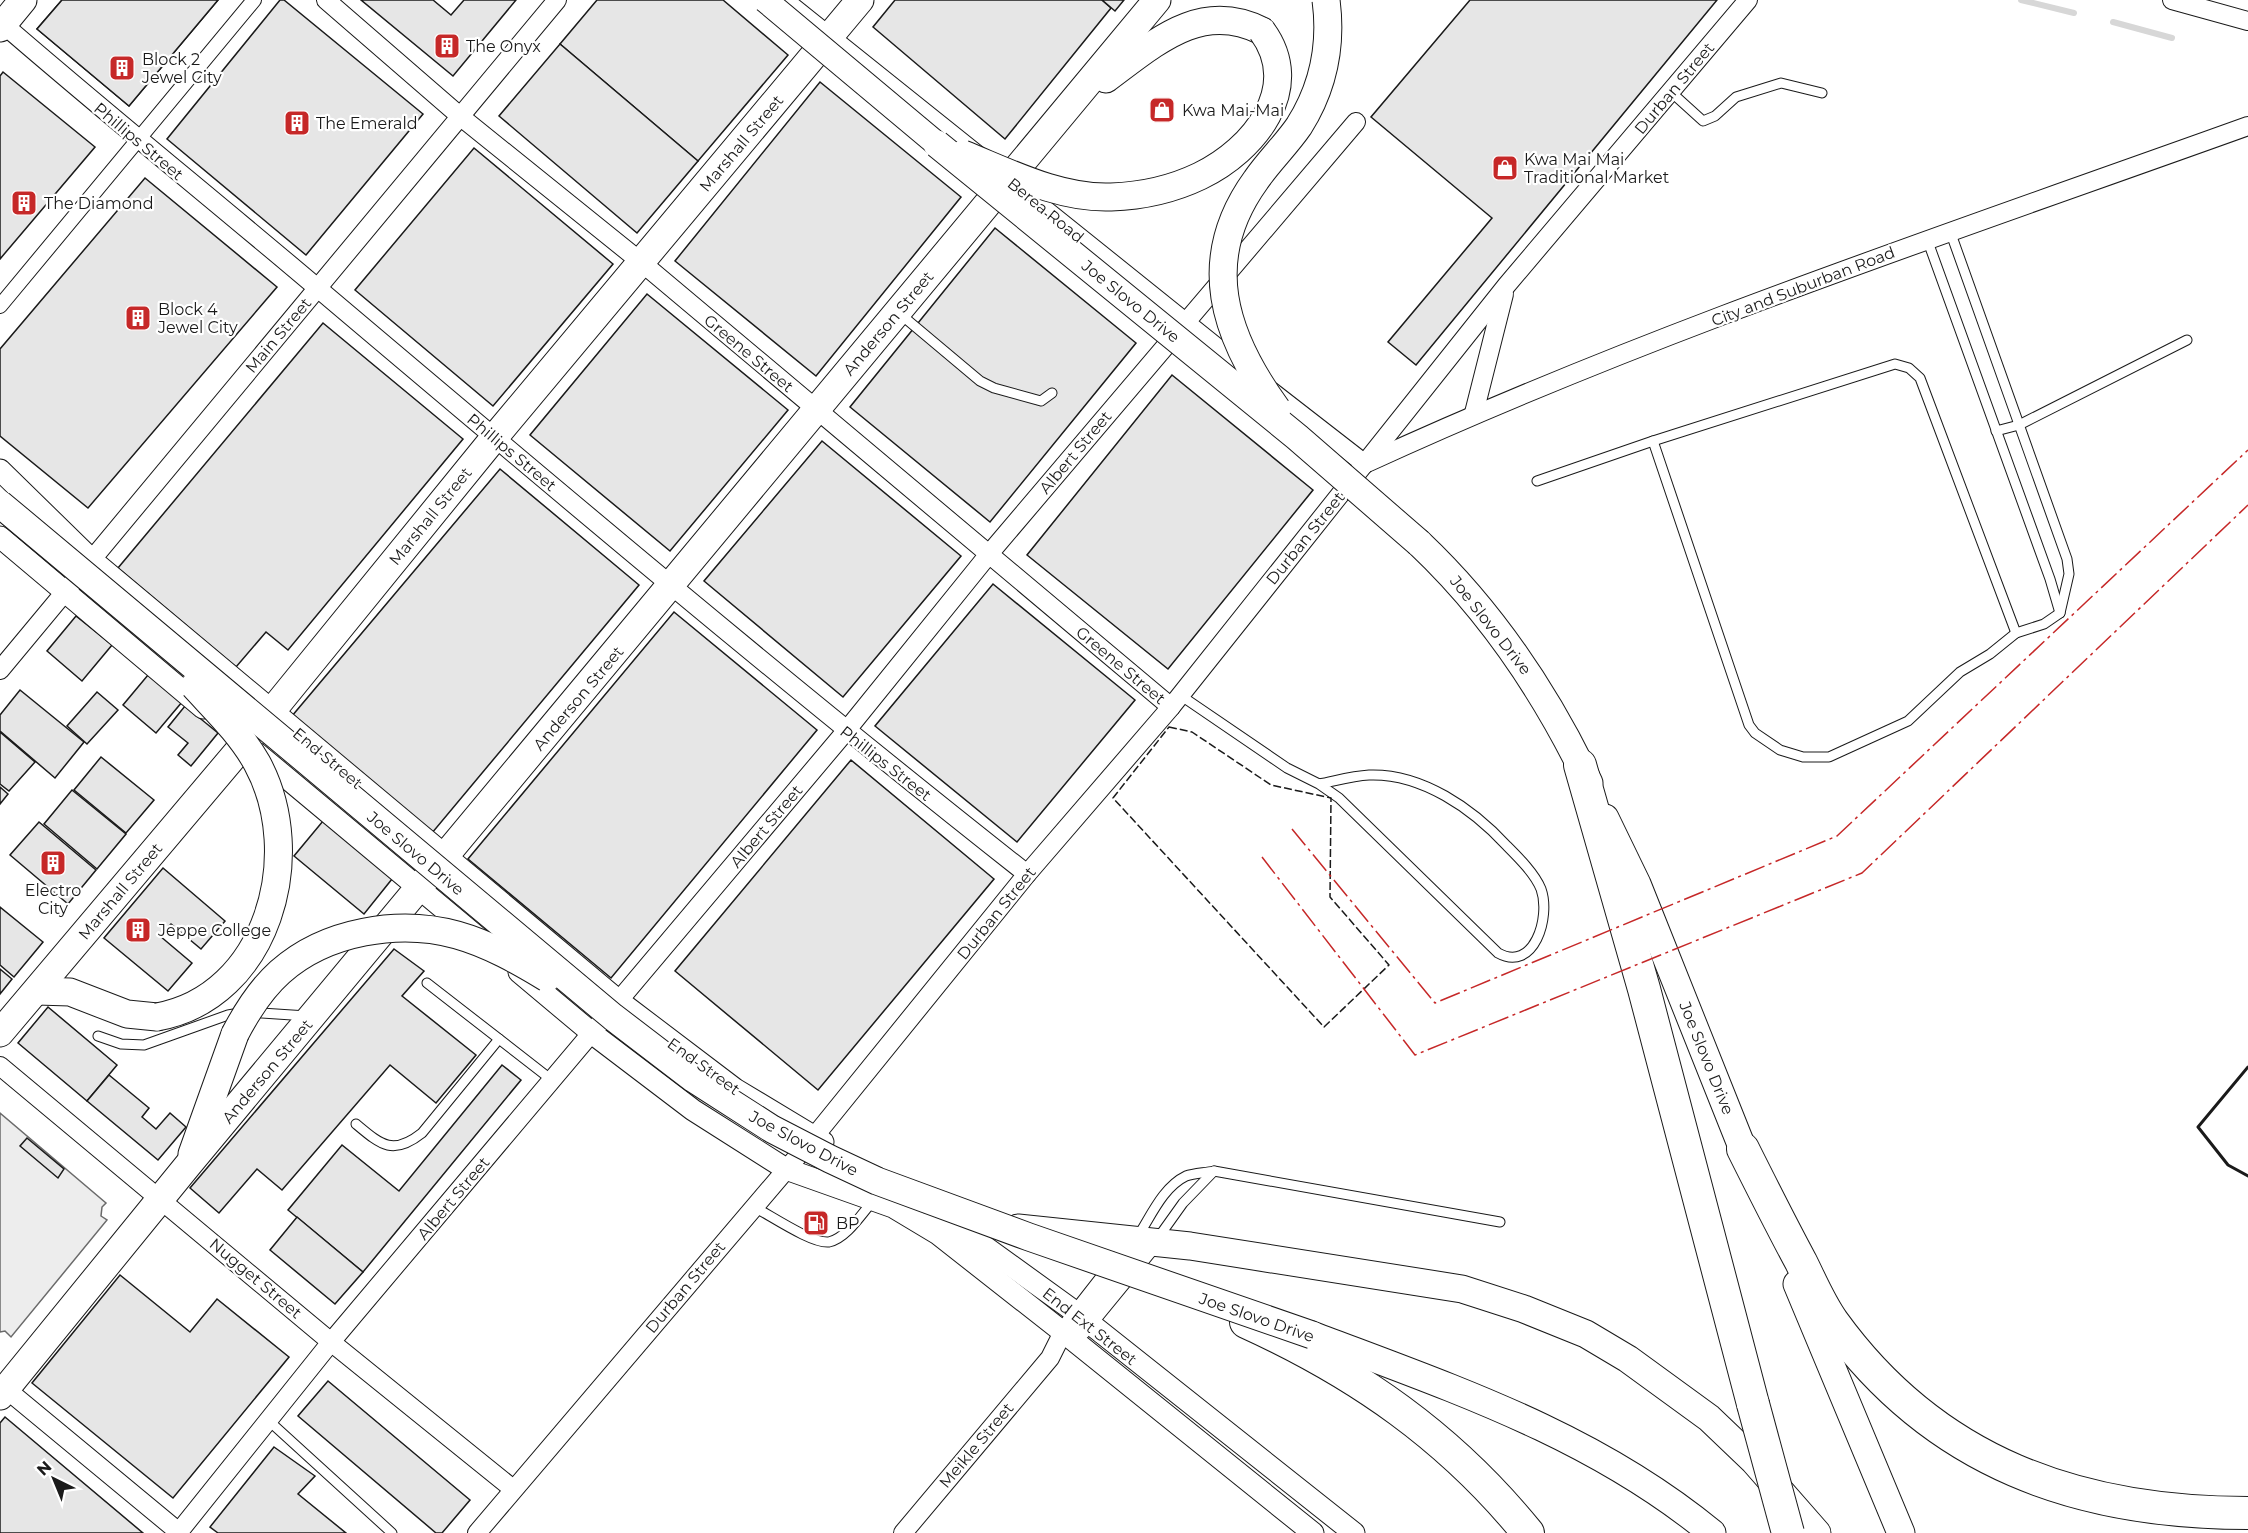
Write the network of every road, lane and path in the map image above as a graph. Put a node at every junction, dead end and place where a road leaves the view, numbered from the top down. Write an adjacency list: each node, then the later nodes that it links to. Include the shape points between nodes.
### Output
1 (23, 0): 13 (main road)
2 (255, 0): 21 (street)
3 (326, 0): 18 (street, Greene Street)
4 (557, 0): 18 (street, Main Street)
5 (765, 0): 22 (main road, Joe Slovo Drive, bridge)
6 (784, 0): 14 (street, Berea Road)
7 (860, 0): 14 (main road, Marshall Street)
8 (1326, 0): 38 (main road, bridge, via 1327,55 1320,83 1298,127 1239,205 1230,228 1223,278 1230,327 1242,356)
9 (1748, 0): 15 (street, Durban Street)
10 (2172, 0): 12 (street)
11 (1150, 5): 17 (main road, Anderson Street)
12 (2248, 21)
13 (1, 26): 21 (street, Phillips Street)
14 (830, 37): 23 (street, Berea Road); 26 (main road, Marshall Street)
15 (1671, 92): 16 (lane, via 1704,121 1736,97 1781,83); 27 (street, Durban Street)
16 (1822, 93)
17 (1069, 107): 22 (main road, bridge, via 1175,25 1200,11 1219,9 1247,18 1262,31 1277,58 1279,80 1267,115 1251,138 1229,159 1171,188 1110,197 1083,195 1049,188); 23 (main road, Anderson Street)
18 (461, 117): 26 (street, Greene Street); 28 (street, Main Street)
19 (1356, 122): 31 (street, Albert Street)
20 (2248, 126): 24 (street, City and Suburban Road)
21 (137, 140): 28 (street, Phillips Street); 29 (street)
22 (937, 144): 38 (main road, Joe Slovo Drive, bridge)
23 (1008, 179): 30 (main road, Anderson Street); 31 (street, Berea Road)
24 (1950, 231): 25 (street, City and Suburban Road); 36 (lane)
25 (1927, 239): 35 (street, City and Suburban Road); 37 (lane)
26 (641, 262): 34 (street, Greene Street); 39 (main road, Marshall Street)
27 (1506, 286): 35 (street, Durban Street); 41 (street, Durban Street)
28 (318, 288): 39 (street, Phillips Street); 47 (street, Main Street)
29 (0, 306)
30 (898, 312): 33 (lane, via 980,381 1041,401); 34 (main road, Anderson Street)
31 (1184, 324): 41 (street, Berea Road); 46 (street, Albert Street)
32 (2187, 340): 36 (lane)
33 (1052, 393)
34 (817, 410): 46 (street, Greene Street); 48 (main road, Anderson Street)
35 (1474, 413): 41 (street, City and Suburban Road)
36 (2019, 425): 37 (lane); 51 (lane, via 2067,559 2069,574)
37 (1996, 430): 51 (lane)
38 (1297, 437): 58 (main road, Joe Slovo Drive, bridge, via 1457,579 1516,653)
39 (494, 438): 48 (street, Phillips Street); 55 (main road, Marshall Street)
40 (1653, 441): 43 (lane); 52 (lane, via 1895,364 1904,365 1920,378); 52 (lane, via 1749,725 1780,750 1803,758 1829,757 1882,735 1908,722 1960,672)
41 (1365, 464): 54 (street, Durban Street)
42 (0, 470): 47 (street, End Street)
43 (1536, 481)
44 (0, 504): 50 (main road, Joe Slovo Drive, bridge)
45 (0, 537): 49 (street, End Street)
46 (989, 554): 54 (street, Greene Street); 56 (street, Albert Street)
47 (92, 560): 49 (street, Main Street); 55 (street, End Street)
48 (673, 584): 56 (street, Phillips Street); 60 (main road, Anderson Street)
49 (65, 592): 53 (street, Main Street); 57 (street, End Street)
50 (118, 604): 64 (main road, bridge, via 242,740 258,764 277,842 273,904 248,958 232,978 214,994 177,1013 157,1017 127,1014 70,992); 66 (main road, Joe Slovo Drive, bridge)
51 (2060, 613): 52 (lane, via 2044,624)
52 (2016, 633)
53 (0, 670)
54 (1176, 701): 59 (lane); 61 (street, Durban Street)
55 (272, 711): 57 (main road, Marshall Street); 60 (street, End Street)
56 (846, 731): 61 (street, Phillips Street); 66 (street, Albert Street)
57 (245, 743): 62 (street, End Street); 64 (main road, Marshall Street)
58 (1580, 765): 74 (main road, Joe Slovo Drive, via 1636,884); 103 (highway, bridge, via 1644,989)
59 (1319, 784): 59 (lane, via 1359,816 1498,953 1515,958 1529,952 1541,929 1541,888 1489,826 1445,796 1412,782 1370,775)
60 (447, 857): 62 (main road, Anderson Street); 66 (street, End Street)
61 (1027, 874): 73 (street, Durban Street)
62 (420, 889): 65 (main road, Anderson Street); 66 (street, End Street)
63 (427, 983): 69 (lane)
64 (37, 991): 67 (main road, Marshall Street)
65 (313, 1017): 68 (lane, via 244,1012 133,1046); 75 (main road, Anderson Street)
66 (608, 1017): 71 (street, Albert Street); 73 (street, End Street); 75 (main road, bridge, via 504,953 457,935 394,928 334,941 282,970 264,988 235,1034); 76 (street, End Street, via 693,1110); 84 (main road, Joe Slovo Drive, bridge, via 772,1130 830,1159 878,1181)
67 (0, 1033)
68 (98, 1036)
69 (499, 1039): 71 (lane); 72 (lane, via 411,1142 387,1146)
70 (0, 1066): 78 (street, Nugget Street)
71 (553, 1081): 87 (street, Albert Street)
72 (356, 1124)
73 (814, 1137): 76 (street, Durban Street); 81 (street, End Ext Street)
74 (1743, 1149): 92 (main road, Joe Slovo Drive); 93 (highway, via 1832,1320 1868,1367 1902,1401 1941,1431 1980,1456 2078,1493 2146,1507)
75 (188, 1165): 78 (main road, Anderson Street)
76 (786, 1169): 79 (street, End Ext Street); 80 (street, Durban Street)
77 (1214, 1171): 82 (lane); 83 (lane); 83 (lane, via 1187,1175 1164,1195)
78 (161, 1199): 87 (street, Nugget Street); 88 (main road, Anderson Street)
79 (873, 1200): 80 (lane, via 845,1232 830,1242 818,1241); 86 (street, End Ext Street, via 914,1218 938,1234)
80 (754, 1207): 91 (street, Durban Street)
81 (952, 1220): 83 (main road); 85 (street, End Ext Street)
82 (1500, 1222)
83 (1145, 1241): 85 (street, Meikle Street); 104 (main road, via 1462,1289 1586,1334 1628,1359 1709,1418 1754,1461)
84 (1166, 1285): 90 (main road, Joe Slovo Drive, bridge, via 1497,1405); 100 (highway, bridge, via 1283,1339 1419,1422 1480,1478)
85 (1083, 1318): 86 (street, Meikle Street); 99 (street, End Ext Street)
86 (1068, 1336): 97 (street, Meikle Street); 98 (street, End Ext Street)
87 (331, 1342): 89 (street, Albert Street); 91 (street, Nugget Street)
88 (2, 1390): 94 (street)
89 (268, 1420): 94 (street, Albert Street); 95 (lane)
90 (1629, 1474): 101 (main road); 102 (main road, Joe Slovo Drive)
91 (513, 1489): 96 (street, Durban Street)
92 (1888, 1496): 105 (main road); 106 (main road)
93 (2248, 1513)
94 (179, 1533)
95 (392, 1533)
96 (477, 1533)
97 (903, 1533)
98 (1313, 1533)
99 (1354, 1533)
100 (1528, 1533)
101 (1684, 1533)
102 (1712, 1533)
103 (1788, 1533)
104 (1817, 1533)
105 (1901, 1533)
106 (1908, 1533)

